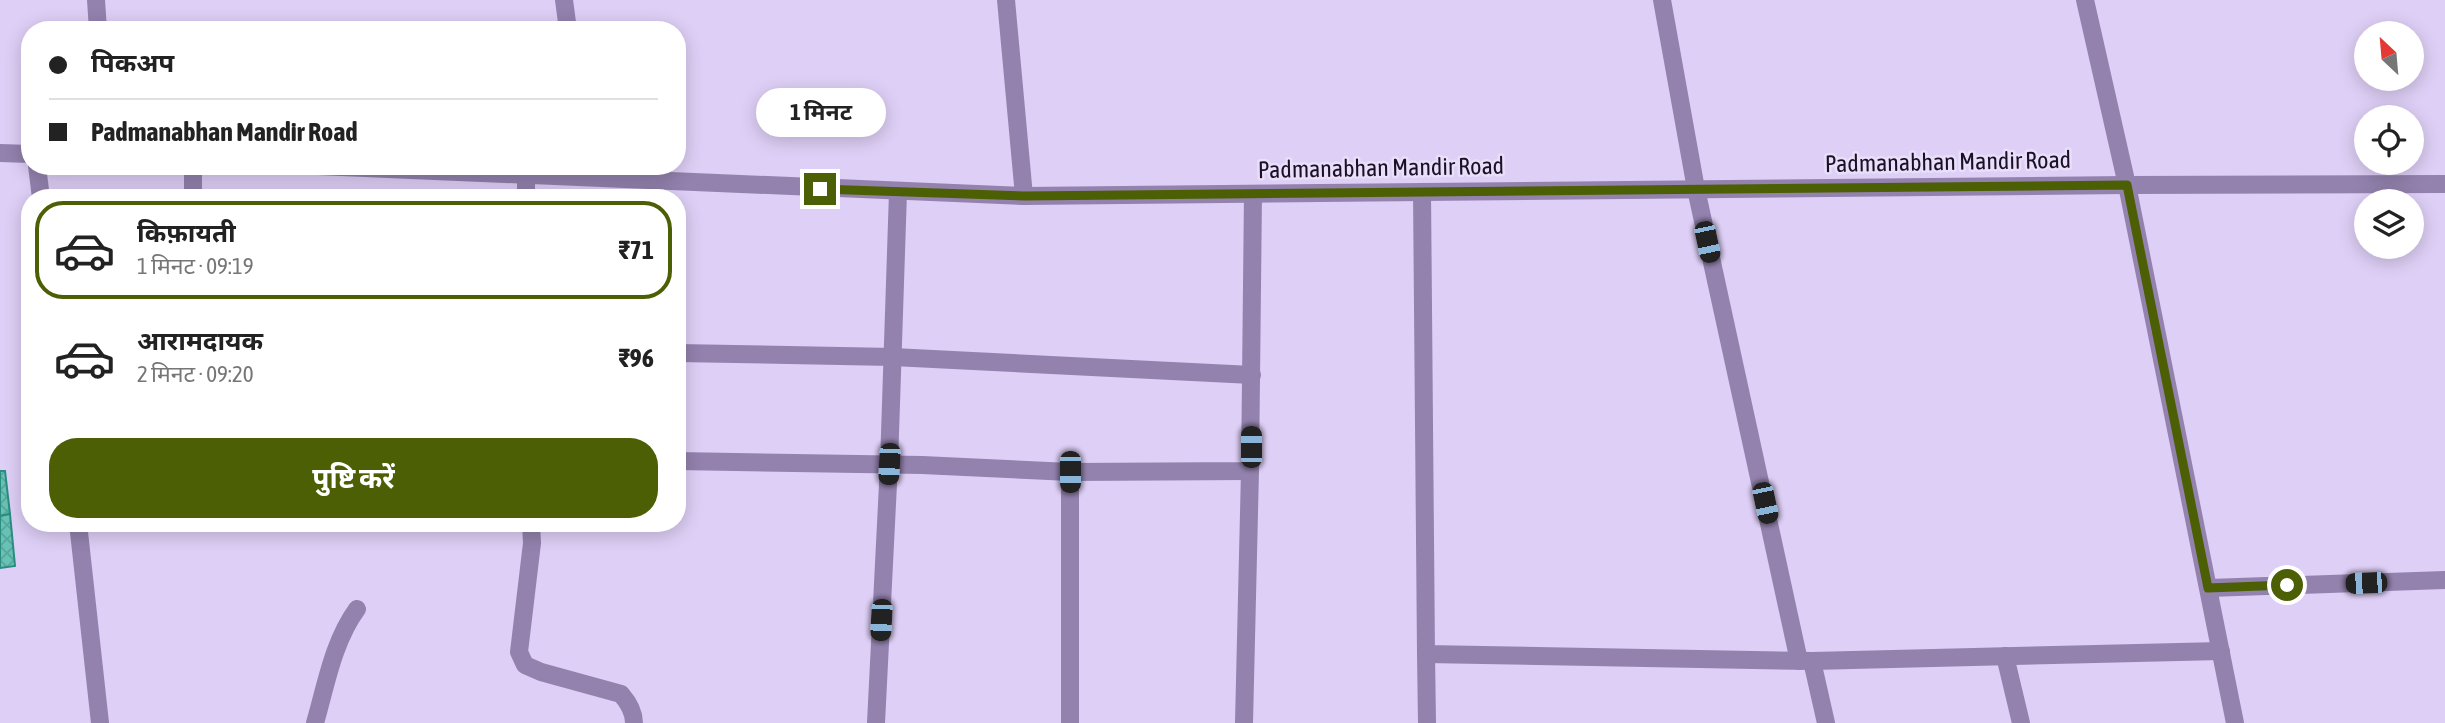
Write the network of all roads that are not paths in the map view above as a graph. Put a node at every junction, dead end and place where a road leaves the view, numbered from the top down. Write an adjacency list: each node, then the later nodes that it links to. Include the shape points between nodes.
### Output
1 (96, 0): 6 (street)
2 (564, 0): 7 (street)
3 (1006, 0): 19 (street)
4 (1662, 0): 15 (street)
5 (2085, 0): 13 (street)
6 (97, 21)
7 (567, 21)
8 (0, 153): 9 (street)
9 (21, 154)
10 (526, 175): 14 (street)
11 (630, 175): 16 (street, Padmanabhan Mandir Road)
12 (2445, 184): 13 (street, Padmanabhan Mandir Road)
13 (2127, 185): 15 (street, Padmanabhan Mandir Road); 30 (street)
14 (526, 189)
15 (1696, 189): 17 (street, Padmanabhan Mandir Road); 35 (street)
16 (898, 192): 19 (street, Padmanabhan Mandir Road); 21 (street)
17 (1422, 192): 18 (street, Padmanabhan Mandir Road); 33 (street)
18 (1253, 194): 19 (street, Padmanabhan Mandir Road); 22 (street)
19 (1024, 196)
20 (686, 353): 21 (street)
21 (893, 357): 22 (street); 24 (street)
22 (1252, 375): 25 (street)
23 (686, 461): 24 (street)
24 (889, 464): 26 (street); 39 (street)
25 (1250, 471): 26 (street); 41 (street)
26 (1070, 472): 40 (street)
27 (79, 532): 36 (street)
28 (531, 532): 38 (street, via 519,652 525,665 621,694)
29 (2445, 580): 30 (street)
30 (2208, 588): 32 (street)
31 (356, 609): 37 (street, via 337,648)
32 (2221, 651): 34 (street); 45 (street)
33 (1426, 654): 35 (street); 42 (street)
34 (2005, 656): 35 (street); 44 (street)
35 (1805, 661): 43 (street)
36 (100, 723)
37 (316, 723)
38 (634, 723)
39 (876, 723)
40 (1070, 723)
41 (1244, 723)
42 (1427, 723)
43 (1826, 723)
44 (2021, 723)
45 (2235, 723)

